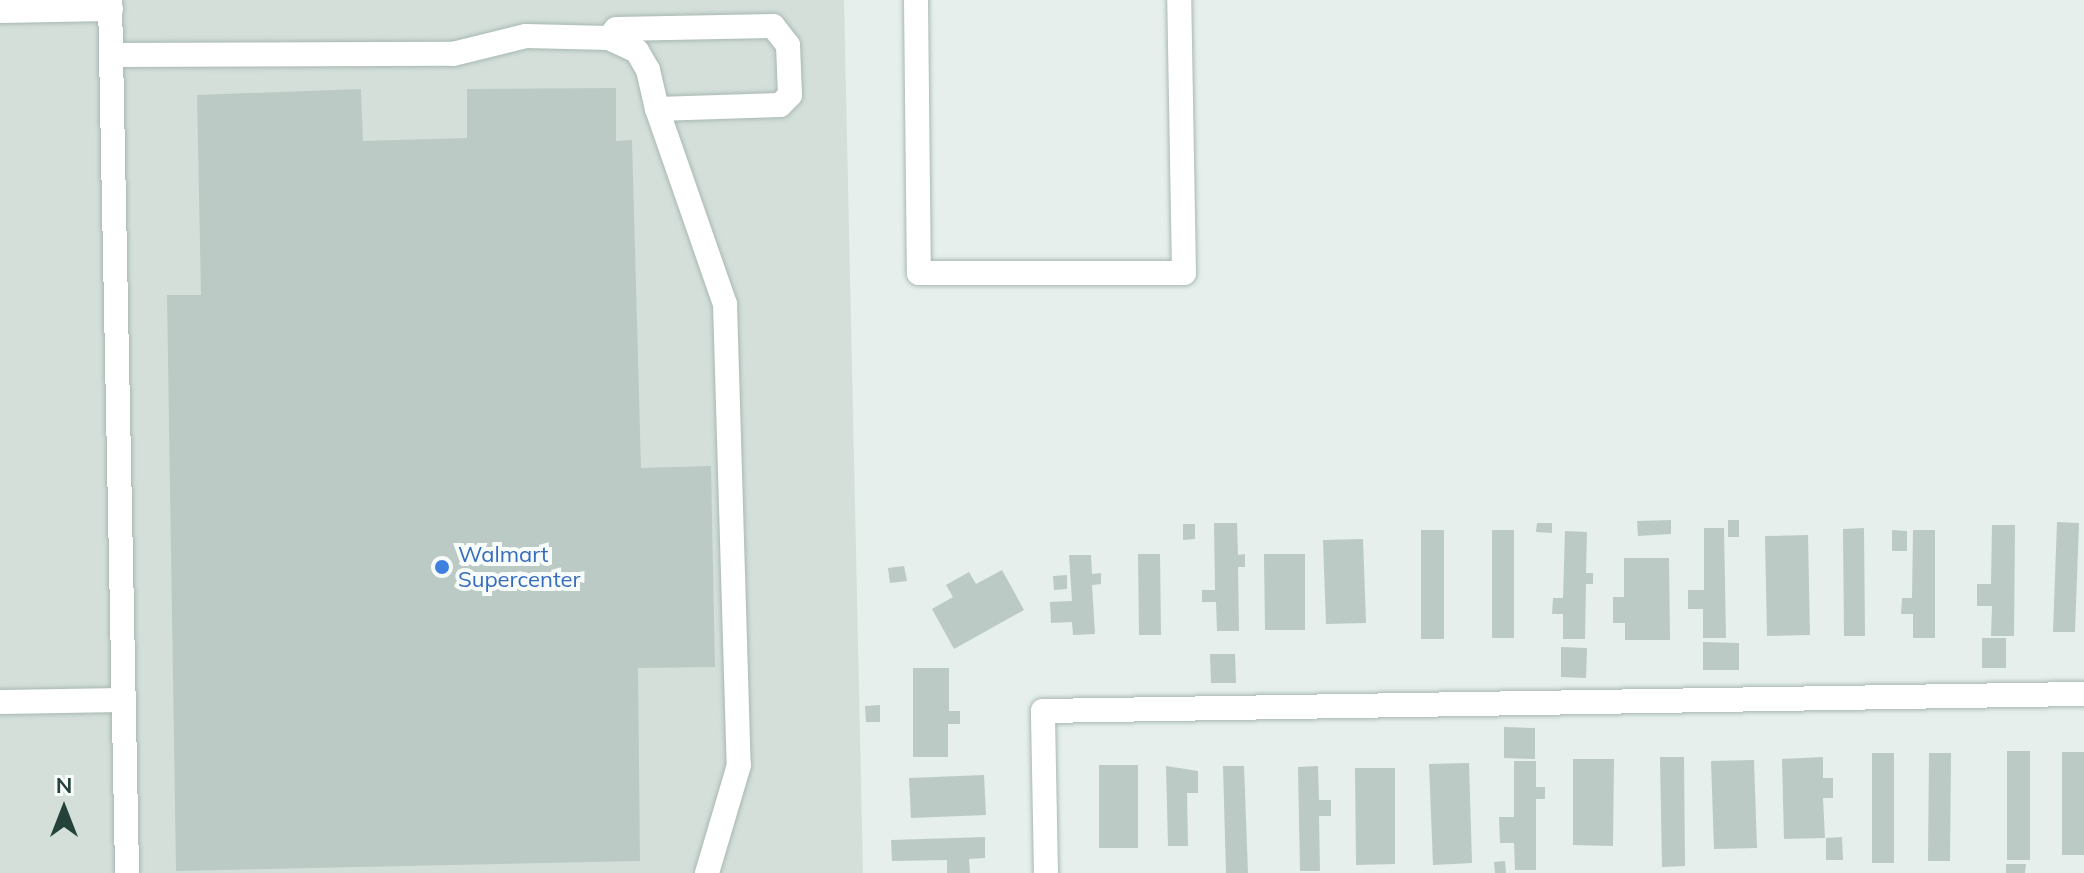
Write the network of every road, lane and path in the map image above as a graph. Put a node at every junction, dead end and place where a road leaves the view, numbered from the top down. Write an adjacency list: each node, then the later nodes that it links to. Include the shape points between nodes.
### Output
1 (916, 0): 2 (street, via 919,273 1184,273)
2 (1179, 0)
3 (110, 4): 4 (street); 6 (street)
4 (0, 11)
5 (609, 38): 6 (street, via 526,36 453,54); 7 (street, via 637,51 648,70); 7 (street, via 616,29 773,26 788,45 790,95 780,105)
6 (112, 55): 9 (street)
7 (657, 109): 12 (street, via 725,304 739,765)
8 (2084, 694): 13 (street, via 1043,711)
9 (124, 700): 10 (street); 11 (street)
10 (0, 702)
11 (127, 873)
12 (707, 873)
13 (1046, 873)

